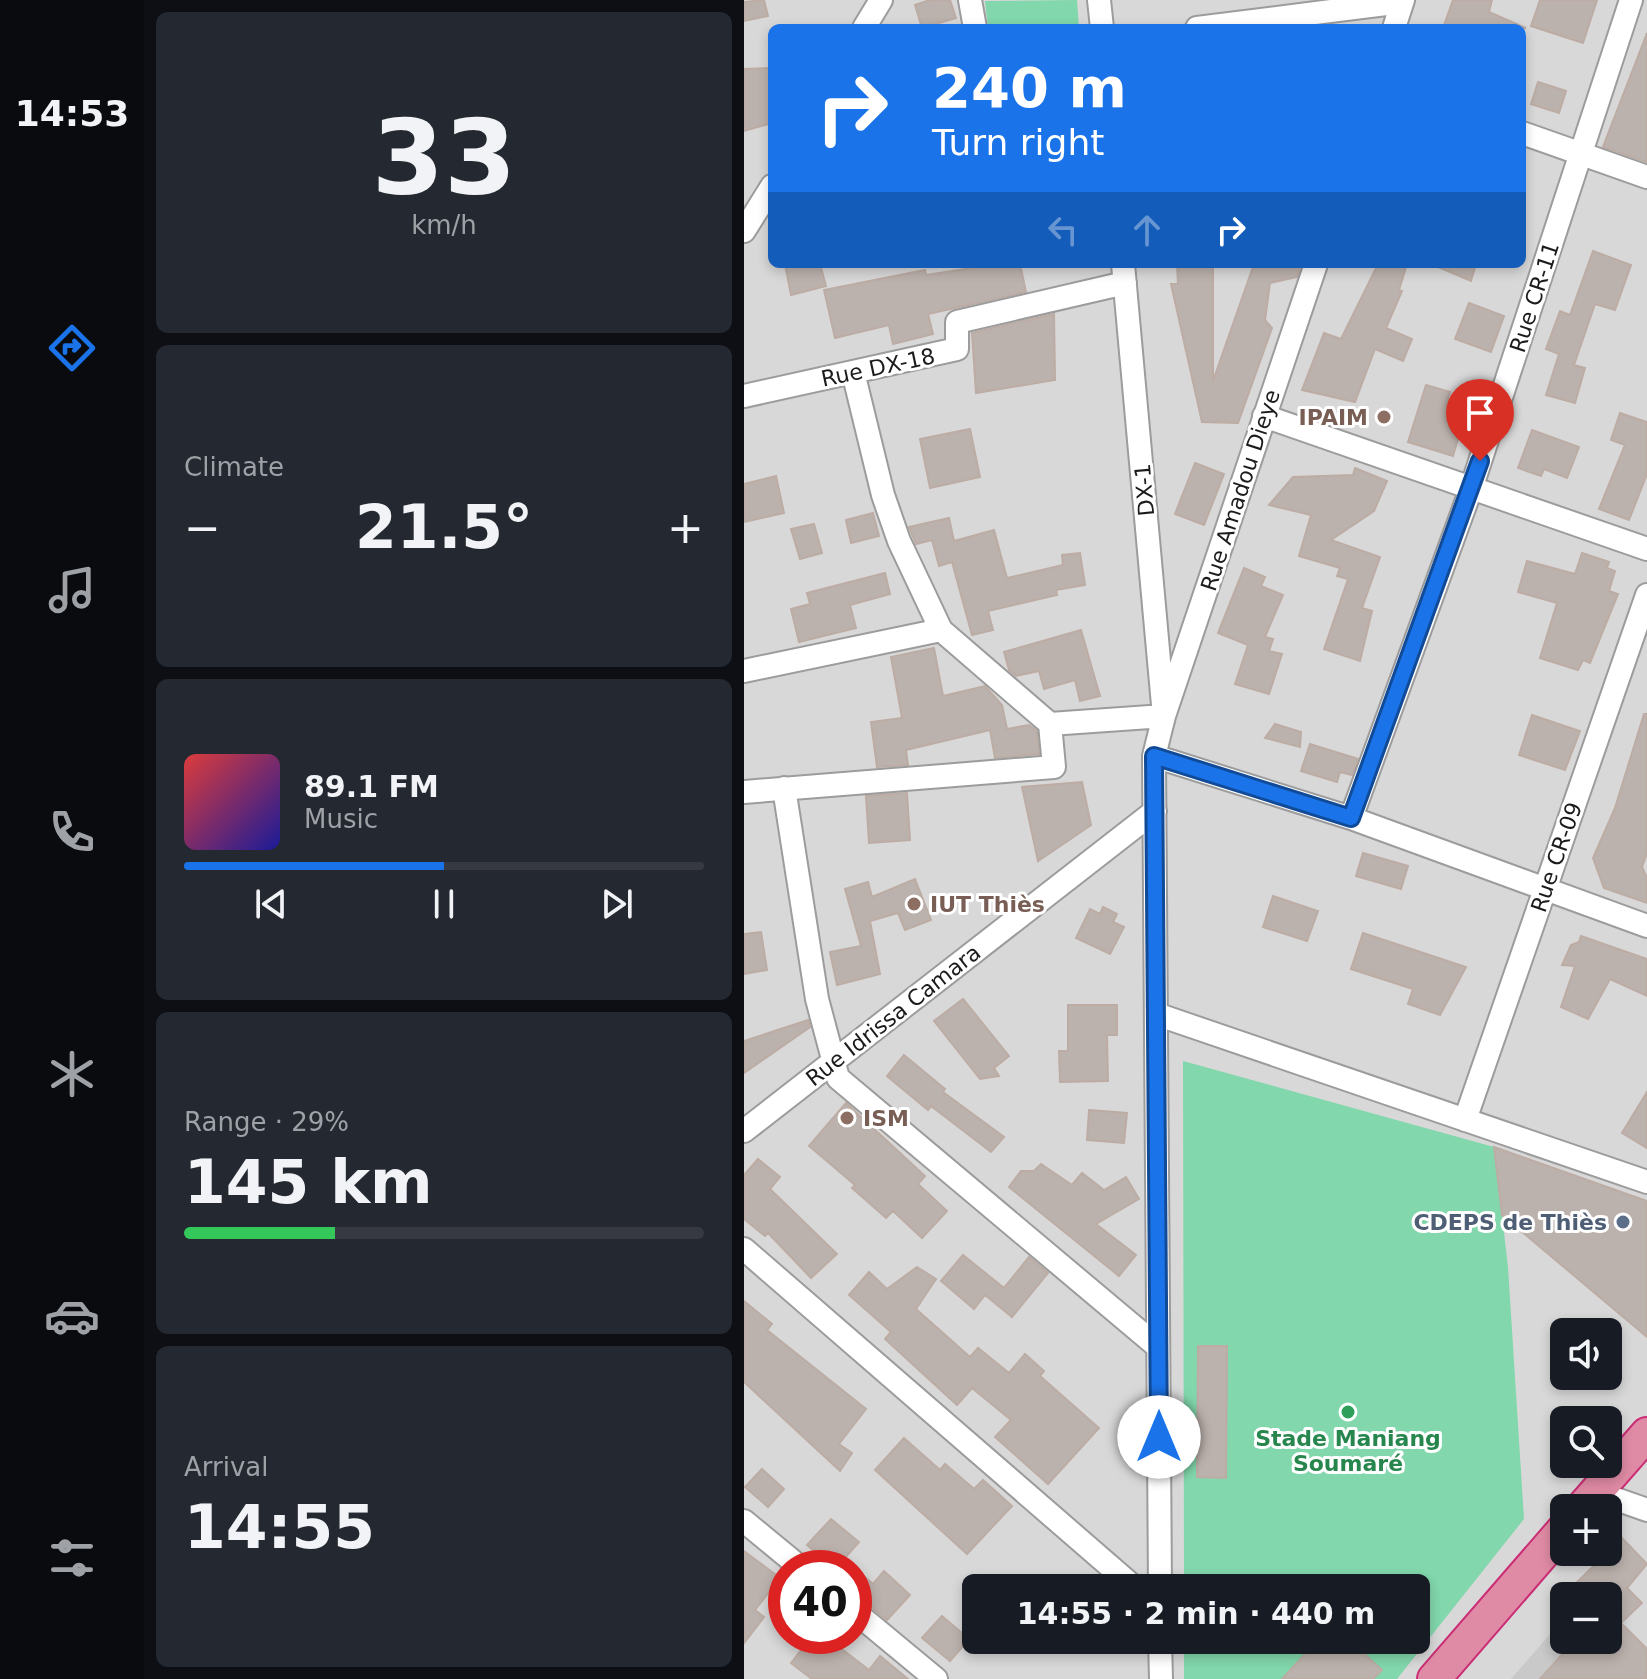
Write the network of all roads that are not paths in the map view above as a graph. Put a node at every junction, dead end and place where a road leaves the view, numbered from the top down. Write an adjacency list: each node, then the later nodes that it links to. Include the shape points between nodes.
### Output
1 (881, 0): 6 (street)
2 (970, 0): 7 (street)
3 (1099, 0): 8 (street)
4 (1631, 0): 12 (street, Rue CR-11)
5 (1402, 1): 9 (street); 10 (street)
6 (866, 24)
7 (974, 24)
8 (1102, 24)
9 (1227, 24)
10 (1395, 24)
11 (1526, 134): 12 (street)
12 (1580, 154): 13 (street); 21 (street, Rue CR-11)
13 (1647, 177)
14 (768, 195): 15 (street)
15 (756, 222)
16 (1315, 268): 20 (street, Rue Amadou Dieye)
17 (1124, 274): 18 (street, Rue DX-18, via 957,322 957,349); 26 (street, DX-1)
18 (853, 372): 19 (street, Rue DX-18); 24 (street, via 891,518)
19 (744, 396)
20 (1264, 416): 21 (street); 26 (street, Rue Amadou Dieye)
21 (1471, 489): 22 (street); 32 (street, Rue CR-11)
22 (1647, 549)
23 (1647, 595): 33 (street, Rue CR-09)
24 (941, 630): 25 (street); 27 (street)
25 (744, 671)
26 (1164, 716): 27 (street); 28 (street)
27 (1050, 724): 29 (street, via 1054,767)
28 (1154, 756): 31 (street); 32 (street)
29 (784, 788): 30 (street); 36 (street, via 817,999)
30 (744, 792)
31 (1155, 811): 35 (street); 36 (street, Rue Idrissa Camara)
32 (1351, 818): 33 (street)
33 (1544, 891): 34 (street); 37 (street, Rue CR-09)
34 (1647, 926)
35 (1156, 1014): 37 (street); 41 (street)
36 (834, 1061): 38 (street, Rue Idrissa Camara); 41 (street, via 838,1078)
37 (1465, 1120): 39 (street)
38 (744, 1131)
39 (1647, 1182)
40 (744, 1249): 49 (street)
41 (1158, 1347): 50 (street)
42 (1647, 1434): 43 (highway)
43 (1594, 1494)
44 (1622, 1506): 45 (street)
45 (1647, 1510)
46 (744, 1521): 48 (street)
47 (1550, 1545): 55 (highway)
48 (779, 1550)
49 (1119, 1574)
50 (1160, 1574)
51 (872, 1626): 53 (street)
52 (1160, 1654): 54 (street)
53 (936, 1679)
54 (1161, 1679)
55 (1434, 1679)

